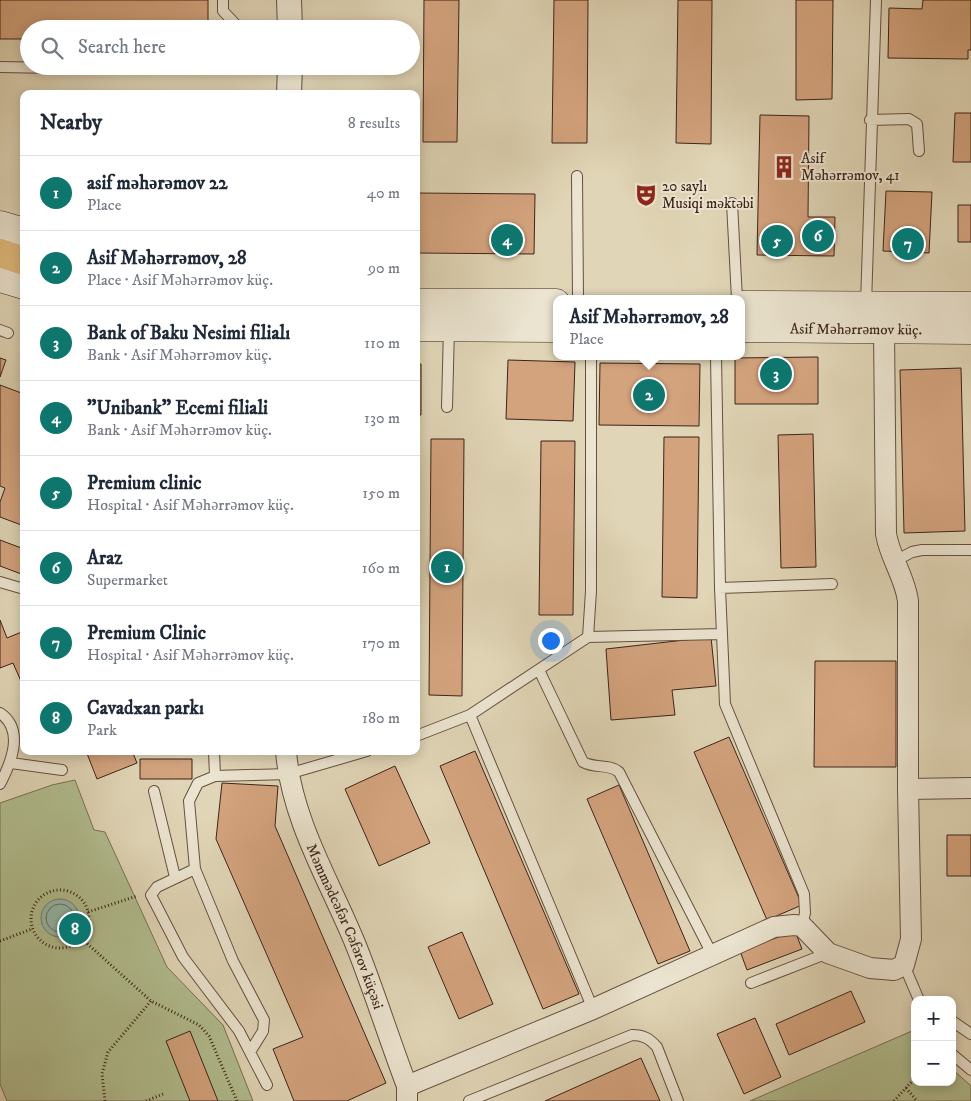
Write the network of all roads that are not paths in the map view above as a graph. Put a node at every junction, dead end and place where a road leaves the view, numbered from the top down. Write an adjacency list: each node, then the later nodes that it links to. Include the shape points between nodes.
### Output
1 (223, 0): 4 (lane, via 223,11)
2 (289, 0): 5 (street)
3 (876, 0): 10 (lane)
4 (232, 20)
5 (290, 20)
6 (0, 67): 7 (lane)
7 (20, 67)
8 (290, 75): 9 (street)
9 (289, 90)
10 (870, 120): 11 (lane, via 908,119 917,124); 26 (lane)
11 (919, 151)
12 (577, 176): 20 (lane)
13 (732, 203): 21 (lane)
14 (0, 224): 15 (main road)
15 (20, 231)
16 (0, 254): 17 (main road)
17 (20, 260)
18 (0, 278): 19 (main road)
19 (20, 284)
20 (578, 295)
21 (737, 295)
22 (420, 303): 23 (main road)
23 (553, 303)
24 (745, 305): 26 (main road, Asif Məhərrəmov küç.)
25 (971, 306): 26 (main road, Asif Məhərrəmov küç.)
26 (872, 321): 30 (main road, Asif Məhərrəmov küç.); 31 (main road, Asif Məhərrəmov küç.); 36 (street, via 886,534)
27 (420, 326): 28 (main road)
28 (449, 327): 29 (main road); 34 (lane)
29 (553, 328)
30 (745, 328)
31 (971, 330)
32 (591, 360): 42 (lane)
33 (716, 360): 40 (lane)
34 (447, 407)
35 (971, 550): 36 (lane, via 922,550)
36 (895, 561): 56 (street, via 908,601)
37 (0, 582): 39 (lane)
38 (832, 584): 40 (lane)
39 (20, 588)
40 (720, 588): 41 (lane)
41 (722, 634): 42 (lane); 60 (lane, via 725,704 804,894)
42 (588, 637): 43 (lane)
43 (539, 670): 45 (lane); 62 (lane, via 583,762 612,766 619,772)
44 (0, 713): 50 (lane, via 11,726 13,735)
45 (470, 715): 46 (lane); 66 (lane)
46 (420, 734)
47 (214, 755): 53 (lane)
48 (286, 755): 52 (street, Məmmədcəfər Cəfərov küçəsi)
49 (353, 755): 52 (lane)
50 (11, 763): 51 (lane); 54 (lane)
51 (62, 770)
52 (288, 774): 53 (lane); 73 (street, Məmmədcəfər Cəfərov küçəsi, via 304,825 355,943)
53 (215, 776): 58 (lane, via 198,783 189,801)
54 (0, 784)
55 (971, 788): 56 (street)
56 (908, 789): 63 (street, via 911,939)
57 (154, 791): 59 (lane)
58 (195, 869): 59 (lane); 69 (lane, via 233,961 264,1020 263,1031)
59 (176, 877): 69 (lane, via 151,895 183,957 239,1031)
60 (802, 926): 61 (street); 62 (street, via 774,927)
61 (828, 953): 63 (street, via 870,968 894,970); 64 (lane)
62 (713, 956): 66 (street)
63 (904, 965): 65 (lane)
64 (751, 983)
65 (919, 996)
66 (593, 1009): 73 (street)
67 (956, 1024): 68 (lane)
68 (971, 1034)
69 (250, 1052): 72 (lane)
70 (956, 1057): 71 (lane)
71 (971, 1070)
72 (267, 1085)
73 (407, 1094)
74 (469, 1101): 75 (lane, via 632,1034 642,1035 657,1047)
75 (678, 1101)

